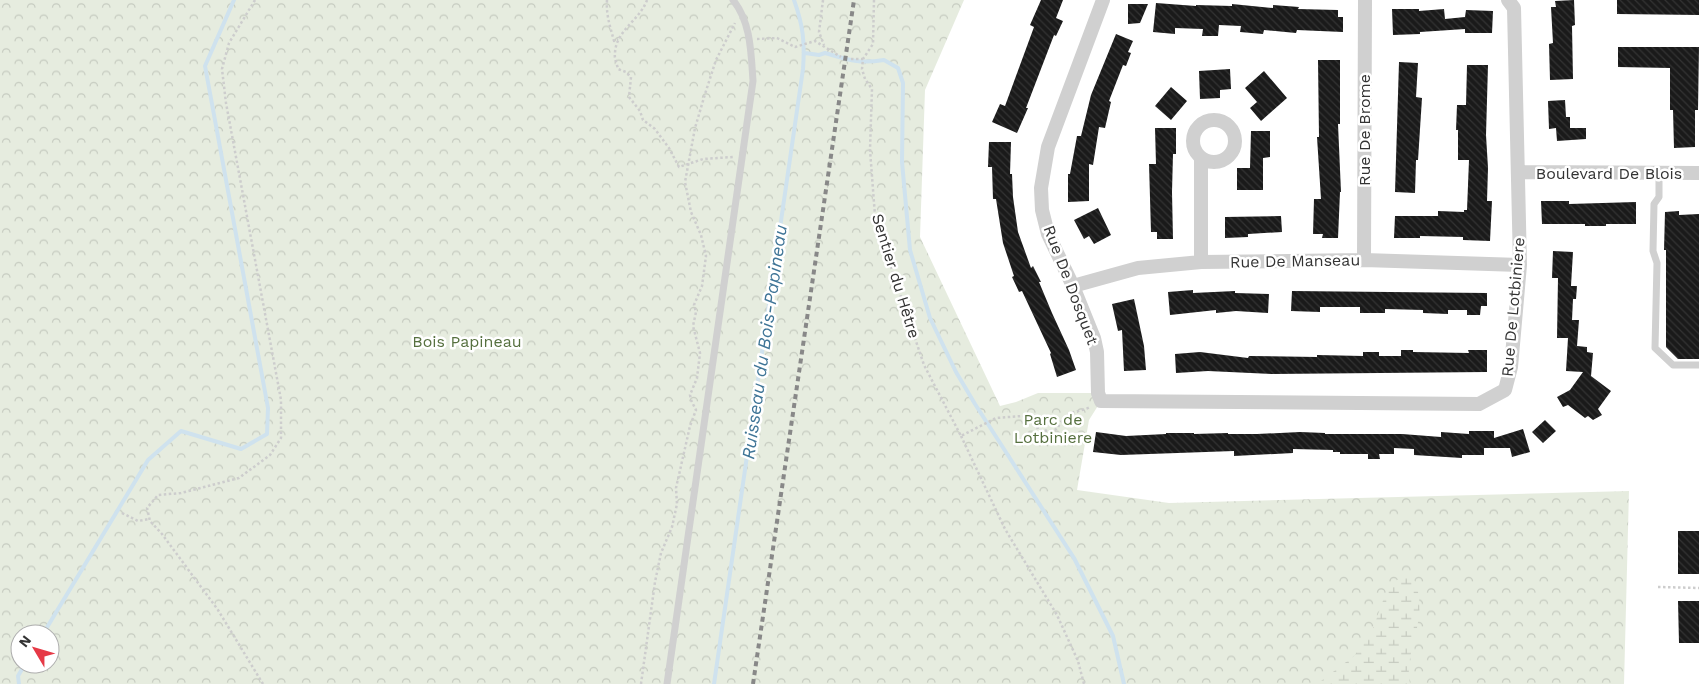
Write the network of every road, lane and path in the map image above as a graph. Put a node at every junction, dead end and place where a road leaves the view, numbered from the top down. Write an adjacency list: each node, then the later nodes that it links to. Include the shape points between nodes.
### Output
1 (256, 0): 31 (path, via 229,43 222,69 281,400 281,438 270,455 239,478 181,493 158,495 148,508)
2 (607, 0): 11 (path, via 608,21 614,41)
3 (647, 0): 11 (path)
4 (732, 0): 10 (lane)
5 (823, 0): 13 (path, via 819,32)
6 (874, 0): 16 (path, Sentier du Hêtre, via 873,44)
7 (1103, 0): 26 (street, Rue De Dosquet, via 1048,147 1041,188 1048,234)
8 (1364, 0): 23 (street, Rue De Brome)
9 (1508, 0): 20 (street, Rue De Lotbiniere, via 1514,8)
10 (741, 12): 12 (lane); 19 (path, via 716,60 695,128)
11 (618, 39): 19 (path, via 614,54 618,69 631,76 629,98 669,148 679,167)
12 (750, 39): 13 (path, via 777,38 796,47 815,41); 17 (lane, via 753,80)
13 (825, 46): 14 (path)
14 (841, 57)
15 (851, 59): 16 (path)
16 (863, 59): 29 (path, Sentier du Hêtre, via 865,79 872,88 870,150 875,216 924,365)
17 (742, 158): 19 (path, via 703,159); 36 (lane)
18 (1201, 158): 24 (street)
19 (688, 164): 35 (path, via 686,193 706,256 702,286 694,304 693,326 700,353 697,378 690,395 696,410 680,468 672,526 654,582)
20 (1519, 172): 21 (street, Boulevard De Blois); 25 (street, Rue De Lotbiniere)
21 (1659, 173): 22 (street, Boulevard De Blois); 27 (lane, via 1658,197 1654,204 1653,251 1657,263 1656,348 1672,365)
22 (1699, 173)
23 (1364, 260): 24 (street, Rue De Manseau); 25 (street, Rue De Manseau)
24 (1201, 262): 26 (street, Rue De Manseau, via 1138,268)
25 (1520, 264): 28 (street, Rue De Lotbiniere, via 1511,368 1505,390 1479,404)
26 (1073, 286): 28 (street, Rue De Dosquet, via 1094,338 1098,393)
27 (1699, 366)
28 (1102, 401): 29 (path, via 1068,415 1053,431 1038,430 1036,422 1022,416 996,418)
29 (961, 436): 37 (path, Sentier du Hêtre, via 1005,529 1057,615 1078,661)
30 (122, 513): 31 (path, via 138,521)
31 (150, 519): 34 (path, via 218,610)
32 (1658, 587): 33 (path)
33 (1699, 588)
34 (263, 684)
35 (641, 684)
36 (666, 684)
37 (1084, 684)

